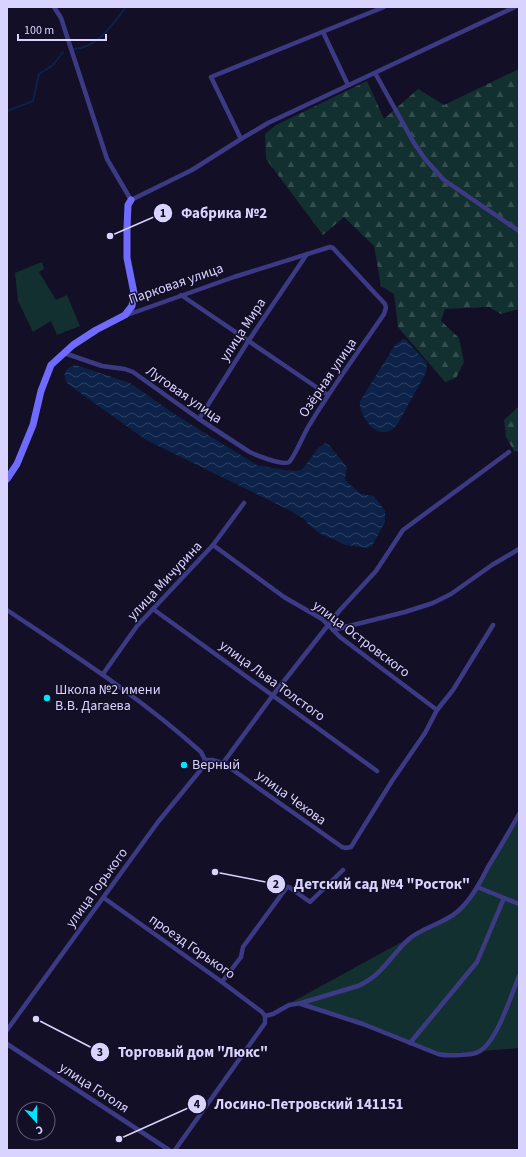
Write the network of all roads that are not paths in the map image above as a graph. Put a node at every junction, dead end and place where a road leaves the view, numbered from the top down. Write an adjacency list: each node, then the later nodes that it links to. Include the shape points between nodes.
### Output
1 (54, 7): 8 (street, via 61,18 107,159)
2 (384, 7): 4 (street)
3 (515, 7): 5 (street)
4 (323, 32): 6 (street); 7 (street, via 211,77)
5 (375, 73): 6 (street); 9 (street, via 424,159 444,180)
6 (348, 85): 7 (street, via 268,123)
7 (241, 139): 8 (street, via 192,170)
8 (131, 200): 13 (street, via 128,205 127,258 134,293 132,306)
9 (519, 231)
10 (307, 254): 11 (street, Парковая улица); 12 (street, Парковая улица, via 333,248); 14 (street, улица Мира)
11 (181, 295): 13 (street, Парковая улица); 14 (street)
12 (386, 308): 16 (street, Озёрная улица)
13 (125, 315): 15 (street, Парковая улица, via 96,330)
14 (249, 340): 16 (street); 17 (street, улица Мира)
15 (63, 353): 17 (street, Луговая улица, via 102,366 125,368); 20 (street, Парковая улица, via 51,365 41,391 33,425 17,464)
16 (328, 394): 19 (street, Озёрная улица)
17 (199, 419): 19 (street, Луговая улица, via 255,455 282,463)
18 (509, 452): 26 (street, via 403,530 376,571)
19 (289, 462)
20 (7, 479)
21 (244, 503): 22 (street, улица Мичурина)
22 (213, 545): 24 (street, улица Мичурина); 26 (street, улица Островского, via 284,597 312,612)
23 (519, 549): 28 (street, via 437,601 406,612)
24 (152, 609): 29 (street, улица Мичурина); 30 (street, улица Льва Толстого)
25 (7, 610): 29 (street)
26 (328, 625): 28 (street, улица Островского); 30 (street)
27 (493, 625): 31 (street, via 453,690)
28 (333, 630): 31 (street, улица Островского)
29 (103, 674): 32 (street, via 178,732 201,752)
30 (273, 695): 33 (street); 34 (street, улица Льва Толстого)
31 (437, 710): 33 (street, улица Чехова, via 425,733 351,847 342,847)
32 (205, 760): 33 (street, улица Чехова); 38 (street, улица Горького, via 203,768 158,822)
33 (223, 763)
34 (377, 771)
35 (519, 814): 37 (street)
36 (343, 870): 42 (street, via 310,902 286,887 243,946 241,956)
37 (477, 887): 39 (street); 43 (street, via 458,912 407,940 372,979 358,986)
38 (104, 898): 42 (street, проезд Горького); 45 (street, улица Горького)
39 (504, 898): 40 (street); 46 (street, via 476,962)
40 (519, 904)
41 (519, 976): 46 (street, via 493,1038 479,1052 444,1056)
42 (222, 982): 44 (street, проезд Горького)
43 (301, 1003): 44 (street, via 289,1005); 46 (street)
44 (265, 1016): 49 (street, via 265,1023)
45 (7, 1030)
46 (410, 1043)
47 (7, 1044): 48 (street, улица Гоголя)
48 (169, 1150)
49 (175, 1150)

